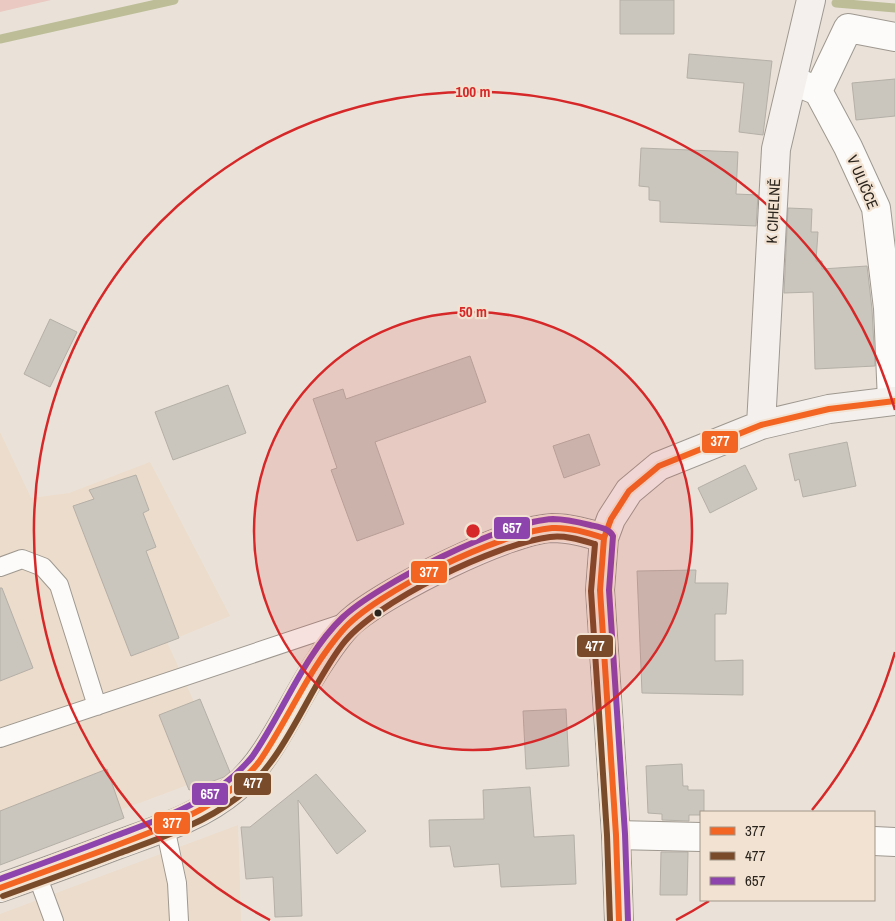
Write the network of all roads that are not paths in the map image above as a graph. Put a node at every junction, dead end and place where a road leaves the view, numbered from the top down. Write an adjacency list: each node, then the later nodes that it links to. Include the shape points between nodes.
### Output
1 (811, 0): 3 (street, K CIHELNĚ)
2 (895, 37): 4 (street, via 848,28)
3 (791, 80): 4 (street); 6 (street, K CIHELNĚ, via 776,149)
4 (818, 91): 5 (street, V ULIČCE, via 876,208 888,308)
5 (894, 401): 6 (street, via 829,409)
6 (761, 425): 7 (street, via 659,466 622,500)
7 (604, 538): 9 (street, via 552,528 511,538 380,600); 13 (street, via 600,590)
8 (0, 567): 10 (lane, via 22,559 43,567 59,585)
9 (352, 620): 10 (lane); 12 (street, via 318,666 255,767 216,803)
10 (97, 706): 11 (lane)
11 (0, 738)
12 (165, 828): 17 (street); 20 (lane, via 177,883)
13 (616, 835): 14 (street); 21 (street)
14 (700, 837)
15 (875, 841): 16 (street)
16 (895, 842)
17 (37, 874): 18 (street); 19 (lane)
18 (0, 888)
19 (54, 921)
20 (179, 921)
21 (619, 921)

